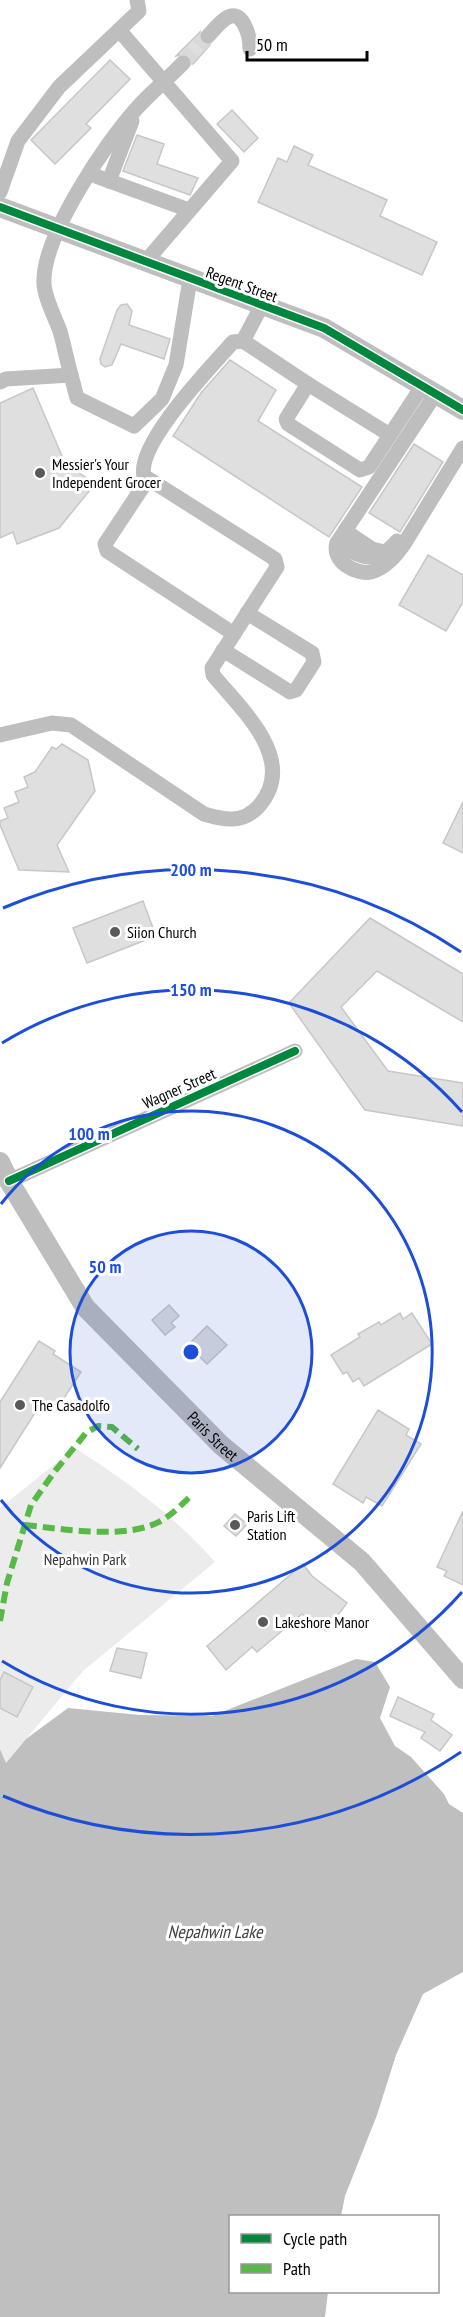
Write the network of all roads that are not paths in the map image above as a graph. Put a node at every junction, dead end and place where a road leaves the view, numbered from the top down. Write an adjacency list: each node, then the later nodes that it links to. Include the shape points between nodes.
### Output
1 (137, 0): 2 (street, via 139,10)
2 (119, 30): 6 (street); 10 (street, via 59,87 18,141)
3 (208, 36): 4 (street, via 225,18 237,16 248,30)
4 (250, 49)
5 (183, 63): 6 (street)
6 (165, 83): 7 (street); 12 (street, via 232,161)
7 (138, 107): 8 (street, via 109,142); 9 (street)
8 (90, 174): 9 (street); 13 (street)
9 (109, 181): 12 (street)
10 (0, 192)
11 (0, 207): 13 (main road, Regent Street)
12 (189, 210): 14 (street)
13 (58, 228): 14 (main road, Regent Street); 18 (street, via 44,284)
14 (147, 260): 15 (main road, Regent Street)
15 (190, 279): 16 (main road, Regent Street); 18 (street, via 176,365 162,399 134,426 77,398)
16 (262, 305): 17 (street); 21 (main road, Regent Street, via 324,328)
17 (243, 341): 20 (street); 25 (street, via 233,342 177,406 145,455 143,472)
18 (71, 375): 19 (street)
19 (0, 382)
20 (308, 384): 23 (street); 23 (street, via 286,419 288,424 360,470 369,467)
21 (430, 389): 22 (main road, Regent Street); 23 (street); 27 (street)
22 (462, 407)
23 (390, 435)
24 (463, 448): 26 (street)
25 (148, 478): 28 (street, via 275,559 277,567); 29 (street, via 105,544 107,551)
26 (441, 483): 27 (street, via 426,496 400,538 384,552); 27 (street, via 404,544 382,567 369,572 352,569 339,560 335,549)
27 (341, 537)
28 (247, 613): 29 (street); 30 (street, via 312,653 314,662 296,690 290,692)
29 (234, 634): 30 (street)
30 (224, 650): 31 (street, via 212,668 213,675 264,738 273,772 261,803 240,818 228,821 204,814 71,725 52,723)
31 (0, 735)
32 (295, 1051): 34 (street, Wagner Street)
33 (0, 1161): 34 (main road, Paris Street)
34 (9, 1181): 35 (main road, Paris Street, via 85,1307 221,1445 362,1562)
35 (463, 1679)

